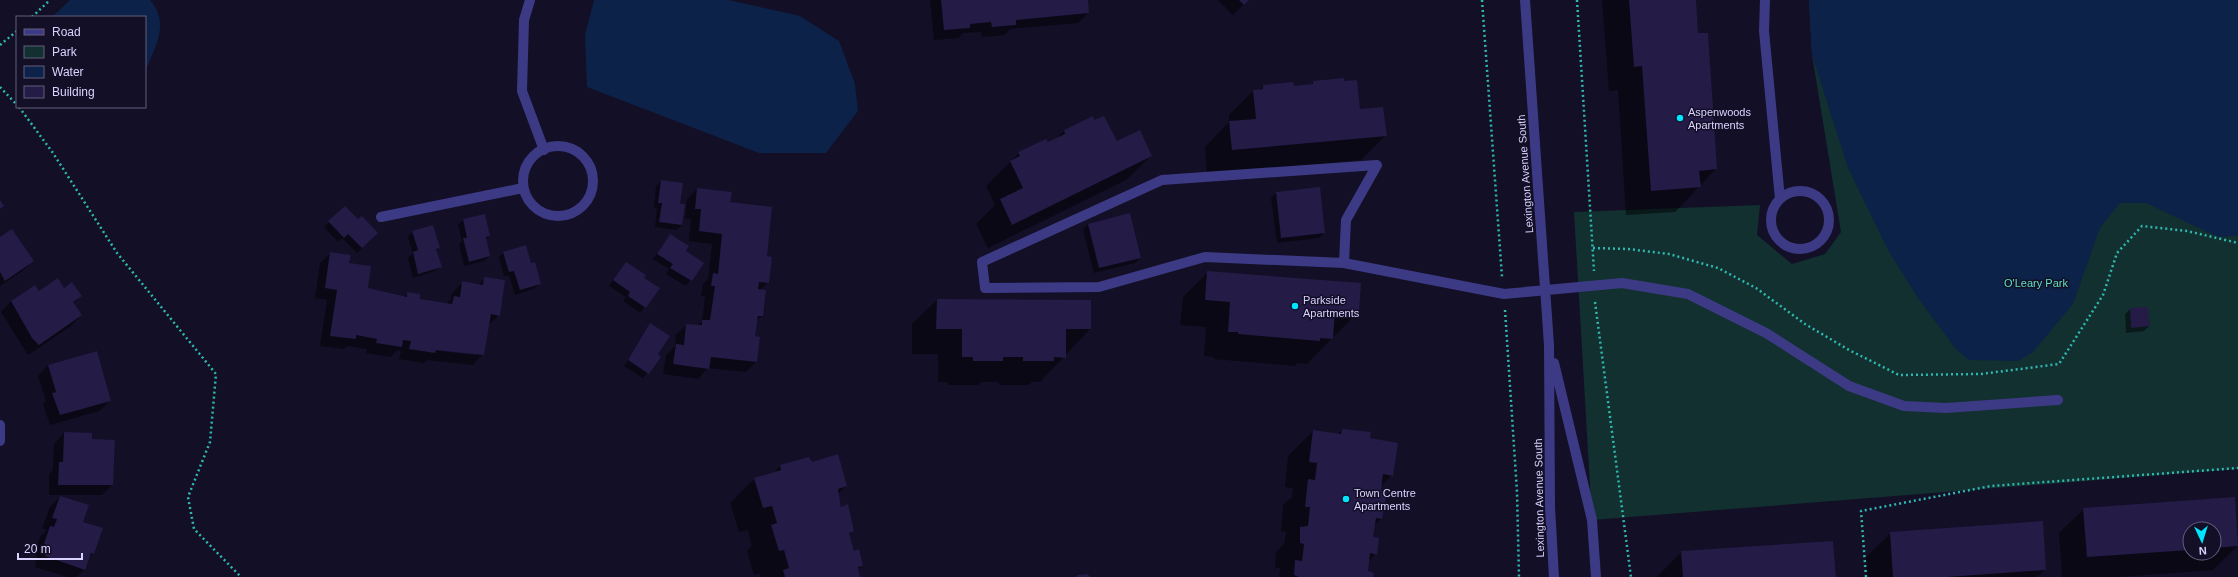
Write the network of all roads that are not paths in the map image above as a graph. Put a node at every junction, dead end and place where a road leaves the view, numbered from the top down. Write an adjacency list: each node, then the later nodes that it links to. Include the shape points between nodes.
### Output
1 (530, 0): 4 (street, via 524,20 522,91)
2 (1525, 0): 9 (street, Lexington Avenue South)
3 (1765, 0): 6 (street, via 1764,31)
4 (544, 150): 5 (street, via 534,156 527,165 523,176); 5 (street, via 566,148 577,152 585,160 591,170 593,181 586,203 572,213 555,216 544,214 534,207)
5 (523, 188): 7 (street)
6 (1780, 199): 6 (street, via 1772,216 1773,229 1780,241 1797,249 1807,249 1823,239 1828,231 1828,211 1817,196 1798,191)
7 (381, 217)
8 (1344, 263): 8 (street, via 1205,257 1099,287 985,288 982,262 1162,180 1377,165 1346,220); 9 (street, via 1504,294)
9 (1546, 292): 10 (street, Lexington Avenue South); 11 (street, via 1622,283 1688,294 1766,333 1849,386 1904,406 1946,408)
10 (1549, 345): 14 (street, Lexington Avenue South, via 1550,507); 15 (street, Lexington Avenue South, via 1592,520)
11 (2058, 400)
12 (0, 425): 13 (street)
13 (0, 441)
14 (1554, 577)
15 (1596, 577)

